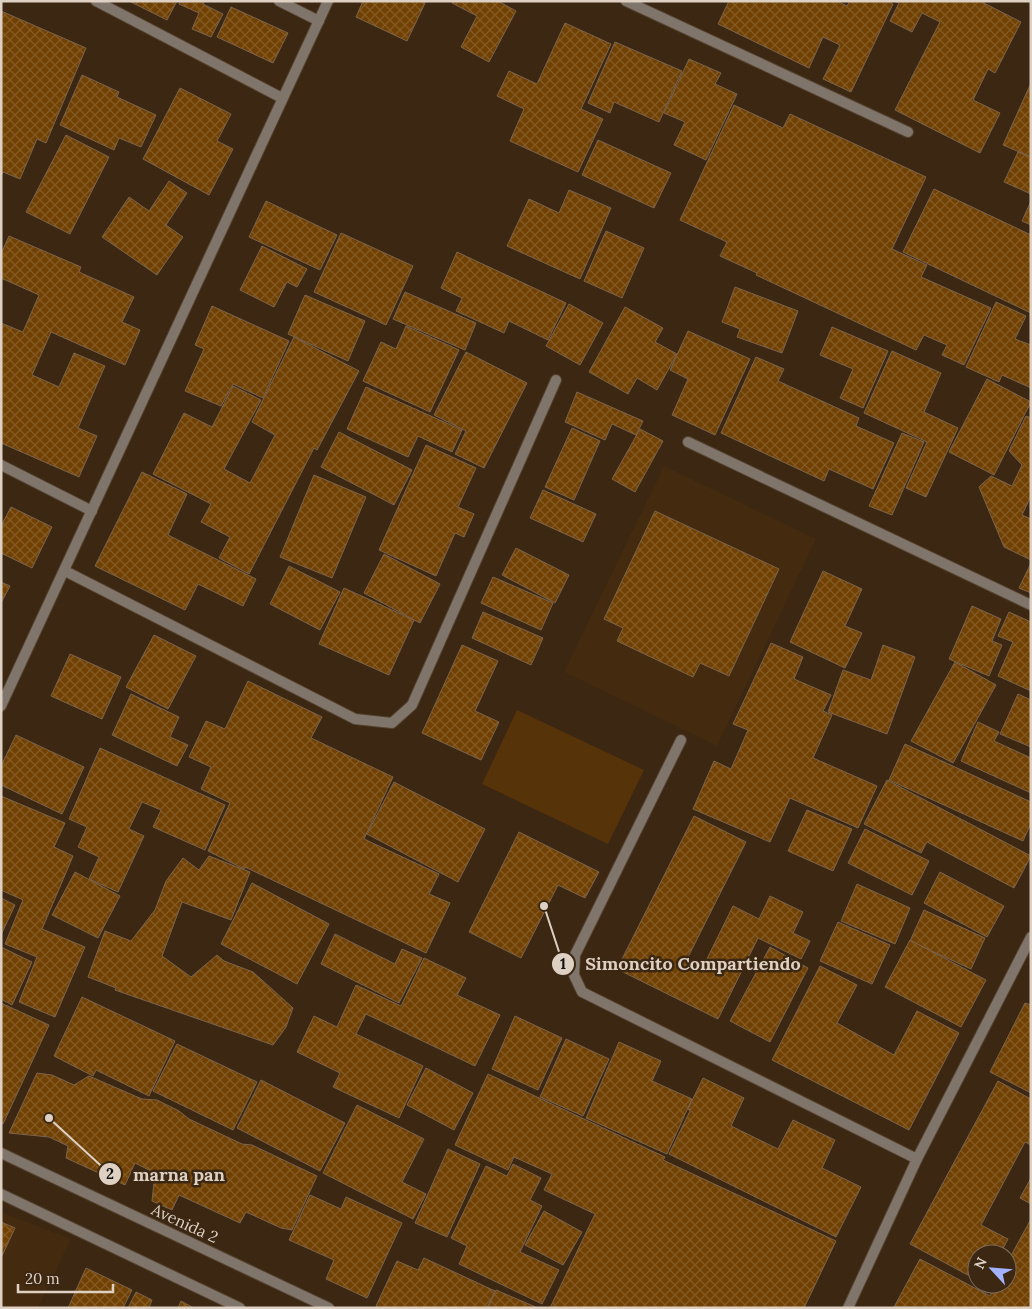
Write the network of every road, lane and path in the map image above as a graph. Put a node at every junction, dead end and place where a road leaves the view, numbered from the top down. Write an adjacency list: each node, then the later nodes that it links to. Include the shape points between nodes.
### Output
1 (96, 1): 6 (street)
2 (279, 1): 5 (street)
3 (328, 1): 5 (street)
4 (626, 1): 7 (street)
5 (319, 21): 6 (street)
6 (282, 98): 11 (street)
7 (908, 132)
8 (556, 380): 12 (street, via 412,705 392,723 355,719)
9 (688, 442): 13 (street)
10 (1, 465): 11 (street)
11 (92, 510): 12 (street)
12 (65, 571): 14 (street)
13 (1031, 605)
14 (1, 706)
15 (681, 740): 18 (street, via 575,956 574,975 582,992)
16 (1029, 945): 18 (street)
17 (1, 1153): 21 (street, Avenida 2)
18 (917, 1159): 22 (street)
19 (1, 1194): 20 (street)
20 (240, 1308)
21 (329, 1308)
22 (848, 1308)

